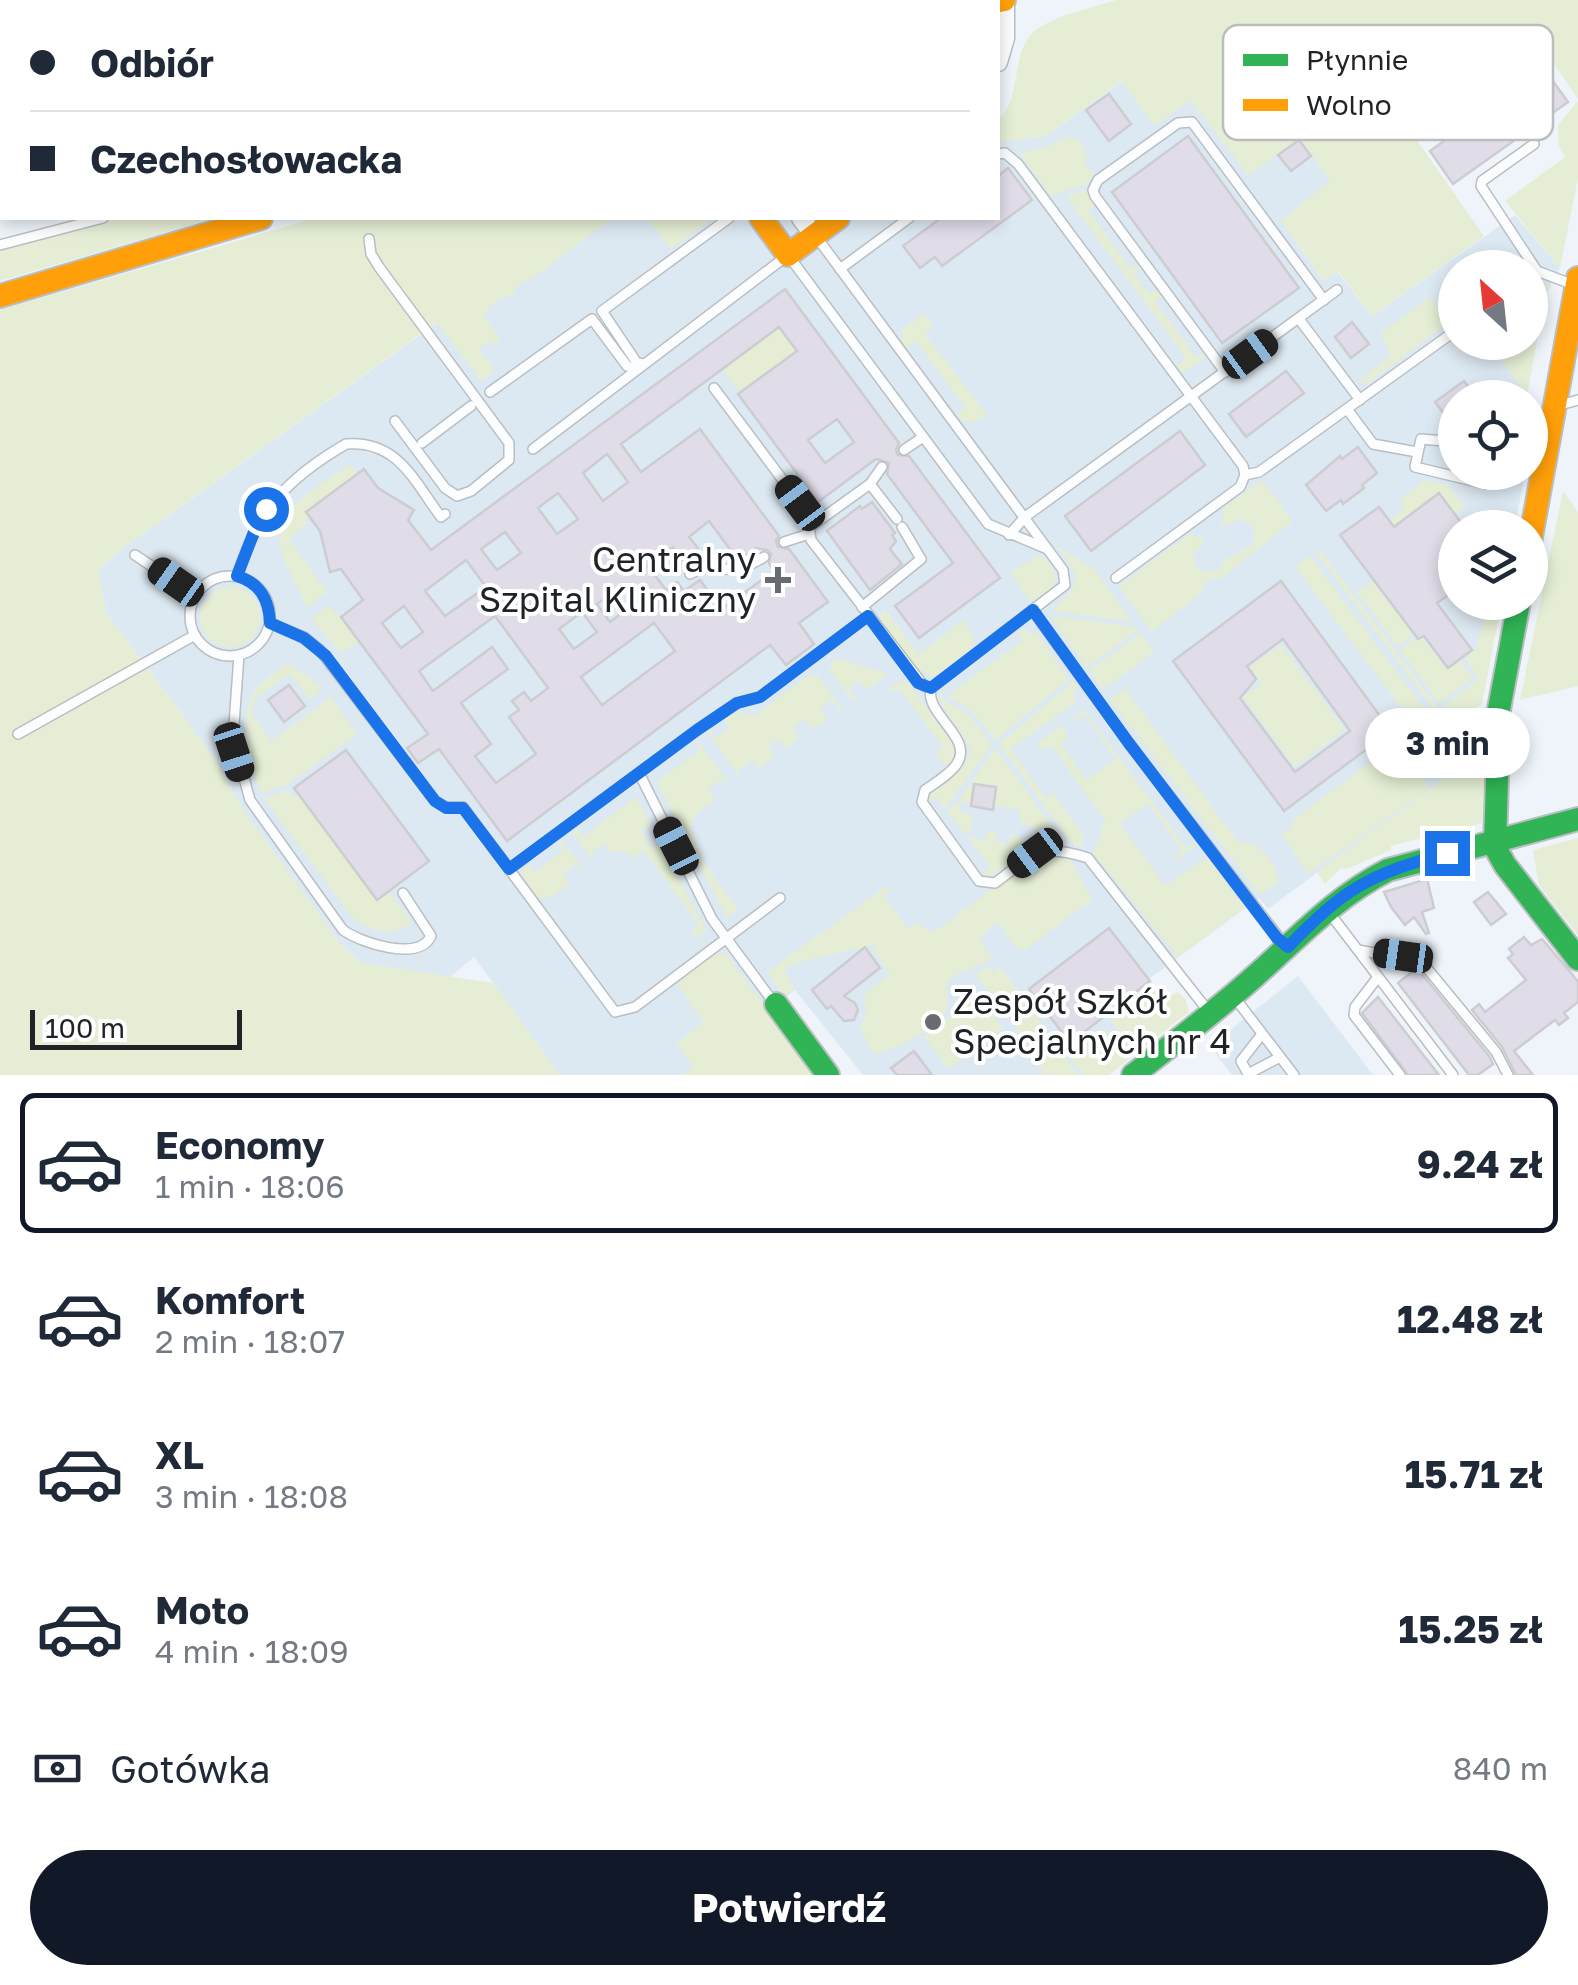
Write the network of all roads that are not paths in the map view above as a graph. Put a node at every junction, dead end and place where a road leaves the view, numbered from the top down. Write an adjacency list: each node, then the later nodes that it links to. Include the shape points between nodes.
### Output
1 (1005, 0): 2 (street)
2 (1000, 55)
3 (1534, 144): 13 (lane, via 1481,186)
4 (1000, 154): 27 (lane, via 1018,164)
5 (96, 220): 12 (lane)
6 (254, 220): 19 (street)
7 (726, 220): 23 (lane, via 602,314)
8 (762, 220): 14 (street)
9 (906, 220): 15 (lane)
10 (808, 226): 14 (street); 15 (lane)
11 (369, 239): 32 (lane, via 379,268 508,443 510,460 457,496)
12 (0, 246)
13 (1519, 250)
14 (788, 255): 23 (lane); 33 (lane)
15 (840, 269): 45 (lane)
16 (1548, 277): 17 (lane)
17 (1577, 282): 28 (street)
18 (1338, 290): 20 (lane)
19 (0, 296)
20 (1324, 300): 21 (lane); 24 (lane, via 1192,122 1178,122 1098,180 1095,196)
21 (1298, 318): 24 (lane); 29 (lane)
22 (1438, 343): 29 (lane)
23 (640, 367): 26 (lane, via 627,366 592,319); 36 (lane)
24 (1225, 372): 27 (lane)
25 (714, 388): 46 (lane, via 800,503)
26 (490, 392)
27 (1193, 396): 40 (lane); 45 (lane)
28 (1568, 397): 43 (street, via 1539,462)
29 (1360, 400): 31 (lane)
30 (471, 406): 35 (lane)
31 (1347, 409): 38 (lane, via 1377,446); 40 (lane, via 1259,472)
32 (395, 420)
33 (923, 437): 37 (lane); 47 (lane, via 988,524)
34 (1438, 440): 38 (lane, via 1424,438)
35 (424, 441)
36 (533, 449)
37 (904, 450)
38 (1417, 452): 41 (lane, via 1415,467)
39 (882, 467): 42 (lane)
40 (1245, 475): 54 (lane, via 1240,488)
41 (1438, 475)
42 (870, 484): 46 (lane); 57 (lane, via 921,560)
43 (1534, 510)
44 (445, 514): 53 (lane, via 401,459 374,446 341,447 272,501)
45 (1025, 517): 47 (lane); 49 (lane)
46 (810, 530): 48 (lane); 57 (lane)
47 (1009, 535): 49 (lane)
48 (784, 542)
49 (1048, 550): 56 (lane, via 1064,570 1066,586)
50 (135, 555): 55 (lane)
51 (764, 556): 52 (lane, via 739,570 706,566)
52 (690, 574)
53 (237, 576): 55 (lane, via 213,579); 59 (lane, via 264,594)
54 (1116, 578)
55 (196, 595): 60 (lane, via 190,615)
56 (1033, 610): 62 (lane); 72 (lane)
57 (865, 612): 62 (lane, via 918,683); 64 (lane, via 760,697 737,703)
58 (1516, 620): 66 (street, via 1499,708)
59 (270, 623): 61 (lane, via 258,644); 67 (lane, via 319,649 435,801 463,808)
60 (194, 636): 61 (lane, via 214,653); 63 (lane)
61 (239, 655): 68 (lane, via 233,738 250,800 354,938 400,948 428,943 428,926)
62 (931, 688): 78 (lane, via 930,704 957,740 960,761 925,790 922,802 979,881 994,883 1045,849 1088,858)
63 (18, 734)
64 (638, 774): 67 (lane); 71 (lane)
65 (1578, 818): 66 (street)
66 (1494, 840): 70 (street, via 1388,870); 74 (street, via 1497,854)
67 (509, 869): 71 (lane, via 616,1012 634,1007)
68 (403, 892)
69 (780, 898): 71 (lane)
70 (1327, 909): 72 (street); 73 (lane)
71 (726, 938): 77 (lane)
72 (1288, 947): 76 (street)
73 (1358, 950): 75 (lane); 86 (lane, via 1422,961)
74 (1578, 959)
75 (1378, 977): 84 (lane, via 1354,1016); 85 (lane)
76 (1233, 996): 78 (street); 79 (lane)
77 (776, 1004): 81 (street)
78 (1211, 1014): 82 (street)
79 (1262, 1034): 80 (lane); 80 (lane, via 1242,1068 1254,1073)
80 (1280, 1057): 83 (lane)
81 (828, 1075)
82 (1133, 1075)
83 (1294, 1075)
84 (1400, 1075)
85 (1452, 1075)
86 (1508, 1075)

